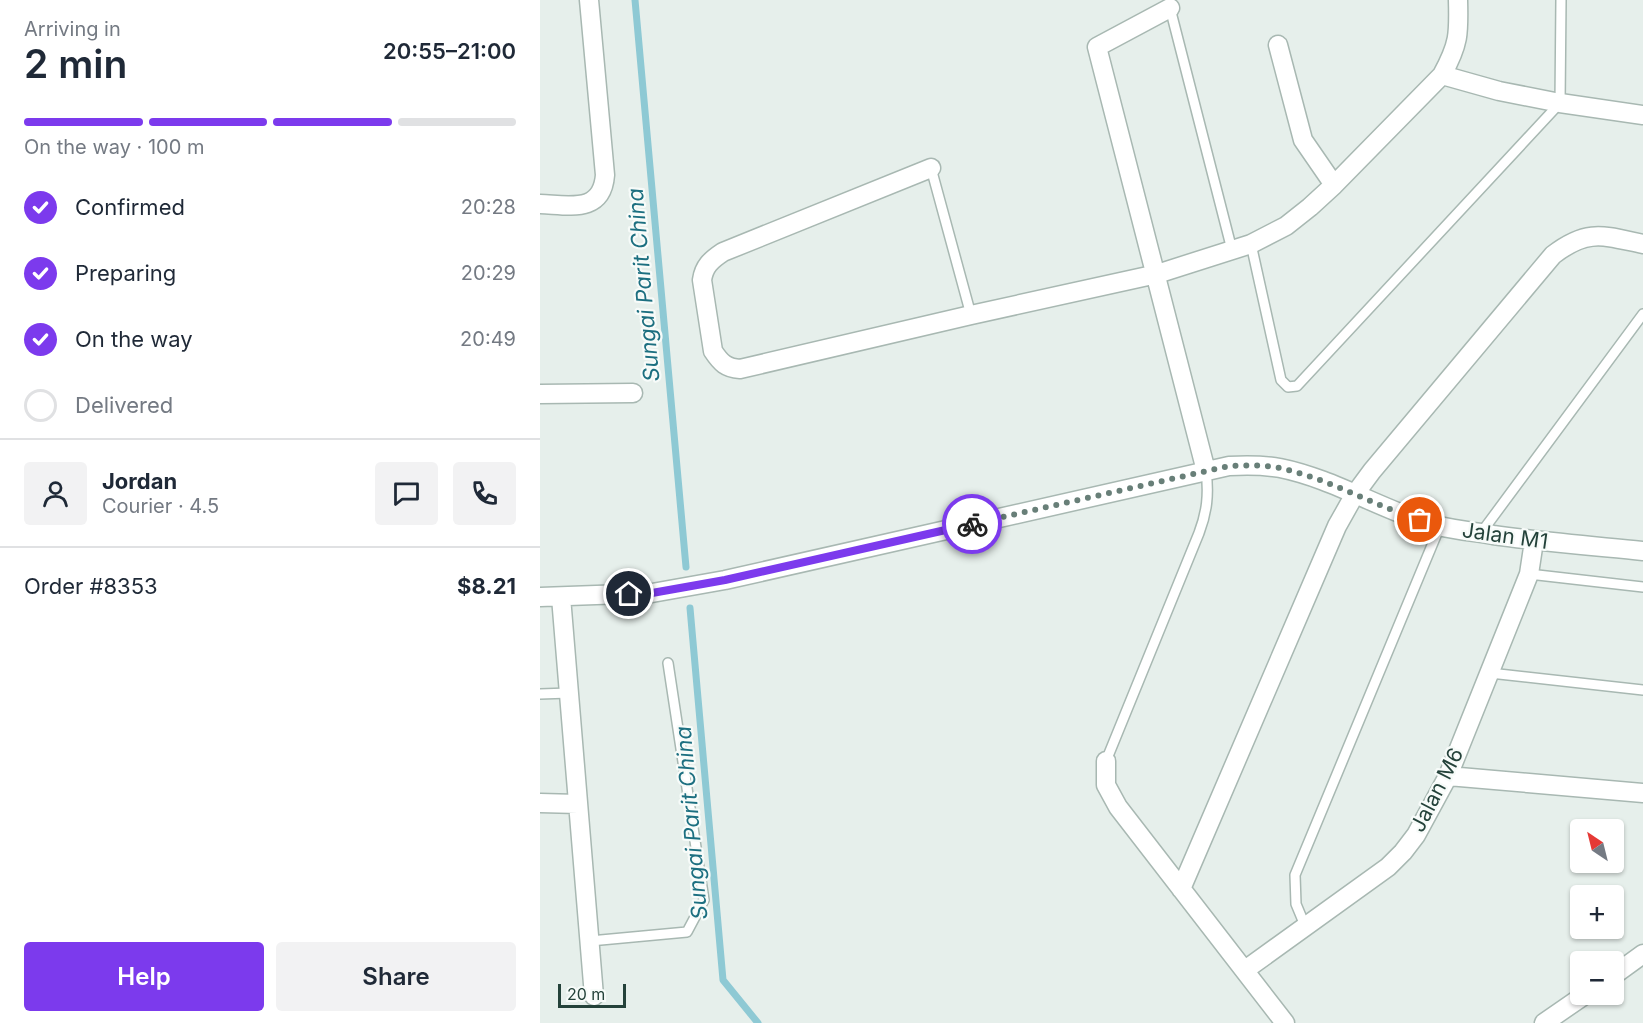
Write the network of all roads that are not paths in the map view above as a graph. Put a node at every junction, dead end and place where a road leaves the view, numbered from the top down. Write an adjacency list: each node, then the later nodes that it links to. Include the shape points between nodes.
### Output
1 (589, 0): 11 (street, via 604,186 592,202)
2 (1458, 0): 6 (street, via 1459,33)
3 (1561, 0): 7 (lane)
4 (1170, 8): 14 (lane); 15 (street, via 1097,47)
5 (1278, 45): 10 (street, via 1303,140)
6 (1442, 75): 7 (street); 10 (street)
7 (1560, 104): 8 (street); 12 (lane, via 1297,386 1288,387 1281,380)
8 (1643, 115)
9 (931, 168): 17 (lane); 17 (street, via 723,252 712,260 702,280 713,351 728,369 740,369)
10 (1334, 185): 12 (street, via 1286,226)
11 (540, 204)
12 (1251, 244): 14 (street)
13 (1643, 244): 21 (street, via 1598,235 1567,244 1553,255)
14 (1232, 250): 15 (street)
15 (1157, 274): 17 (street); 20 (street)
16 (1643, 314): 23 (lane)
17 (971, 315)
18 (633, 393): 19 (street)
19 (540, 394)
20 (1206, 471): 21 (street, Jalan M1, via 1229,466 1279,468); 29 (street, Jalan M1, via 725,580 652,593); 35 (lane, via 1207,512)
21 (1355, 494): 22 (street, Jalan M1); 40 (street, via 1337,526)
22 (1440, 526): 23 (street, Jalan M1); 41 (lane, via 1295,875 1296,904)
23 (1481, 533): 24 (street, Jalan M1)
24 (1534, 541): 25 (street, Jalan M1); 26 (street, Jalan M6)
25 (1643, 551)
26 (1529, 574): 27 (lane); 31 (street, Jalan M6)
27 (1643, 587)
28 (540, 597): 29 (street, Jalan M1)
29 (561, 597): 33 (street)
30 (668, 663): 42 (lane, via 704,900 687,932)
31 (1490, 673): 32 (lane); 36 (street, Jalan M6)
32 (1643, 690)
33 (569, 693): 34 (lane); 39 (street)
34 (540, 694)
35 (1106, 761): 40 (street, via 1106,785 1118,807)
36 (1448, 776): 37 (street); 41 (street, Jalan M6, via 1403,852)
37 (1643, 793)
38 (540, 803): 39 (street)
39 (578, 804): 42 (street)
40 (1181, 889): 45 (street)
41 (1306, 928): 45 (street, Jalan M6)
42 (590, 941): 46 (street)
43 (1643, 954): 44 (street)
44 (1624, 968)
45 (1245, 970): 48 (street)
46 (594, 996)
47 (1570, 1005): 49 (street)
48 (1285, 1023)
49 (1544, 1023)

